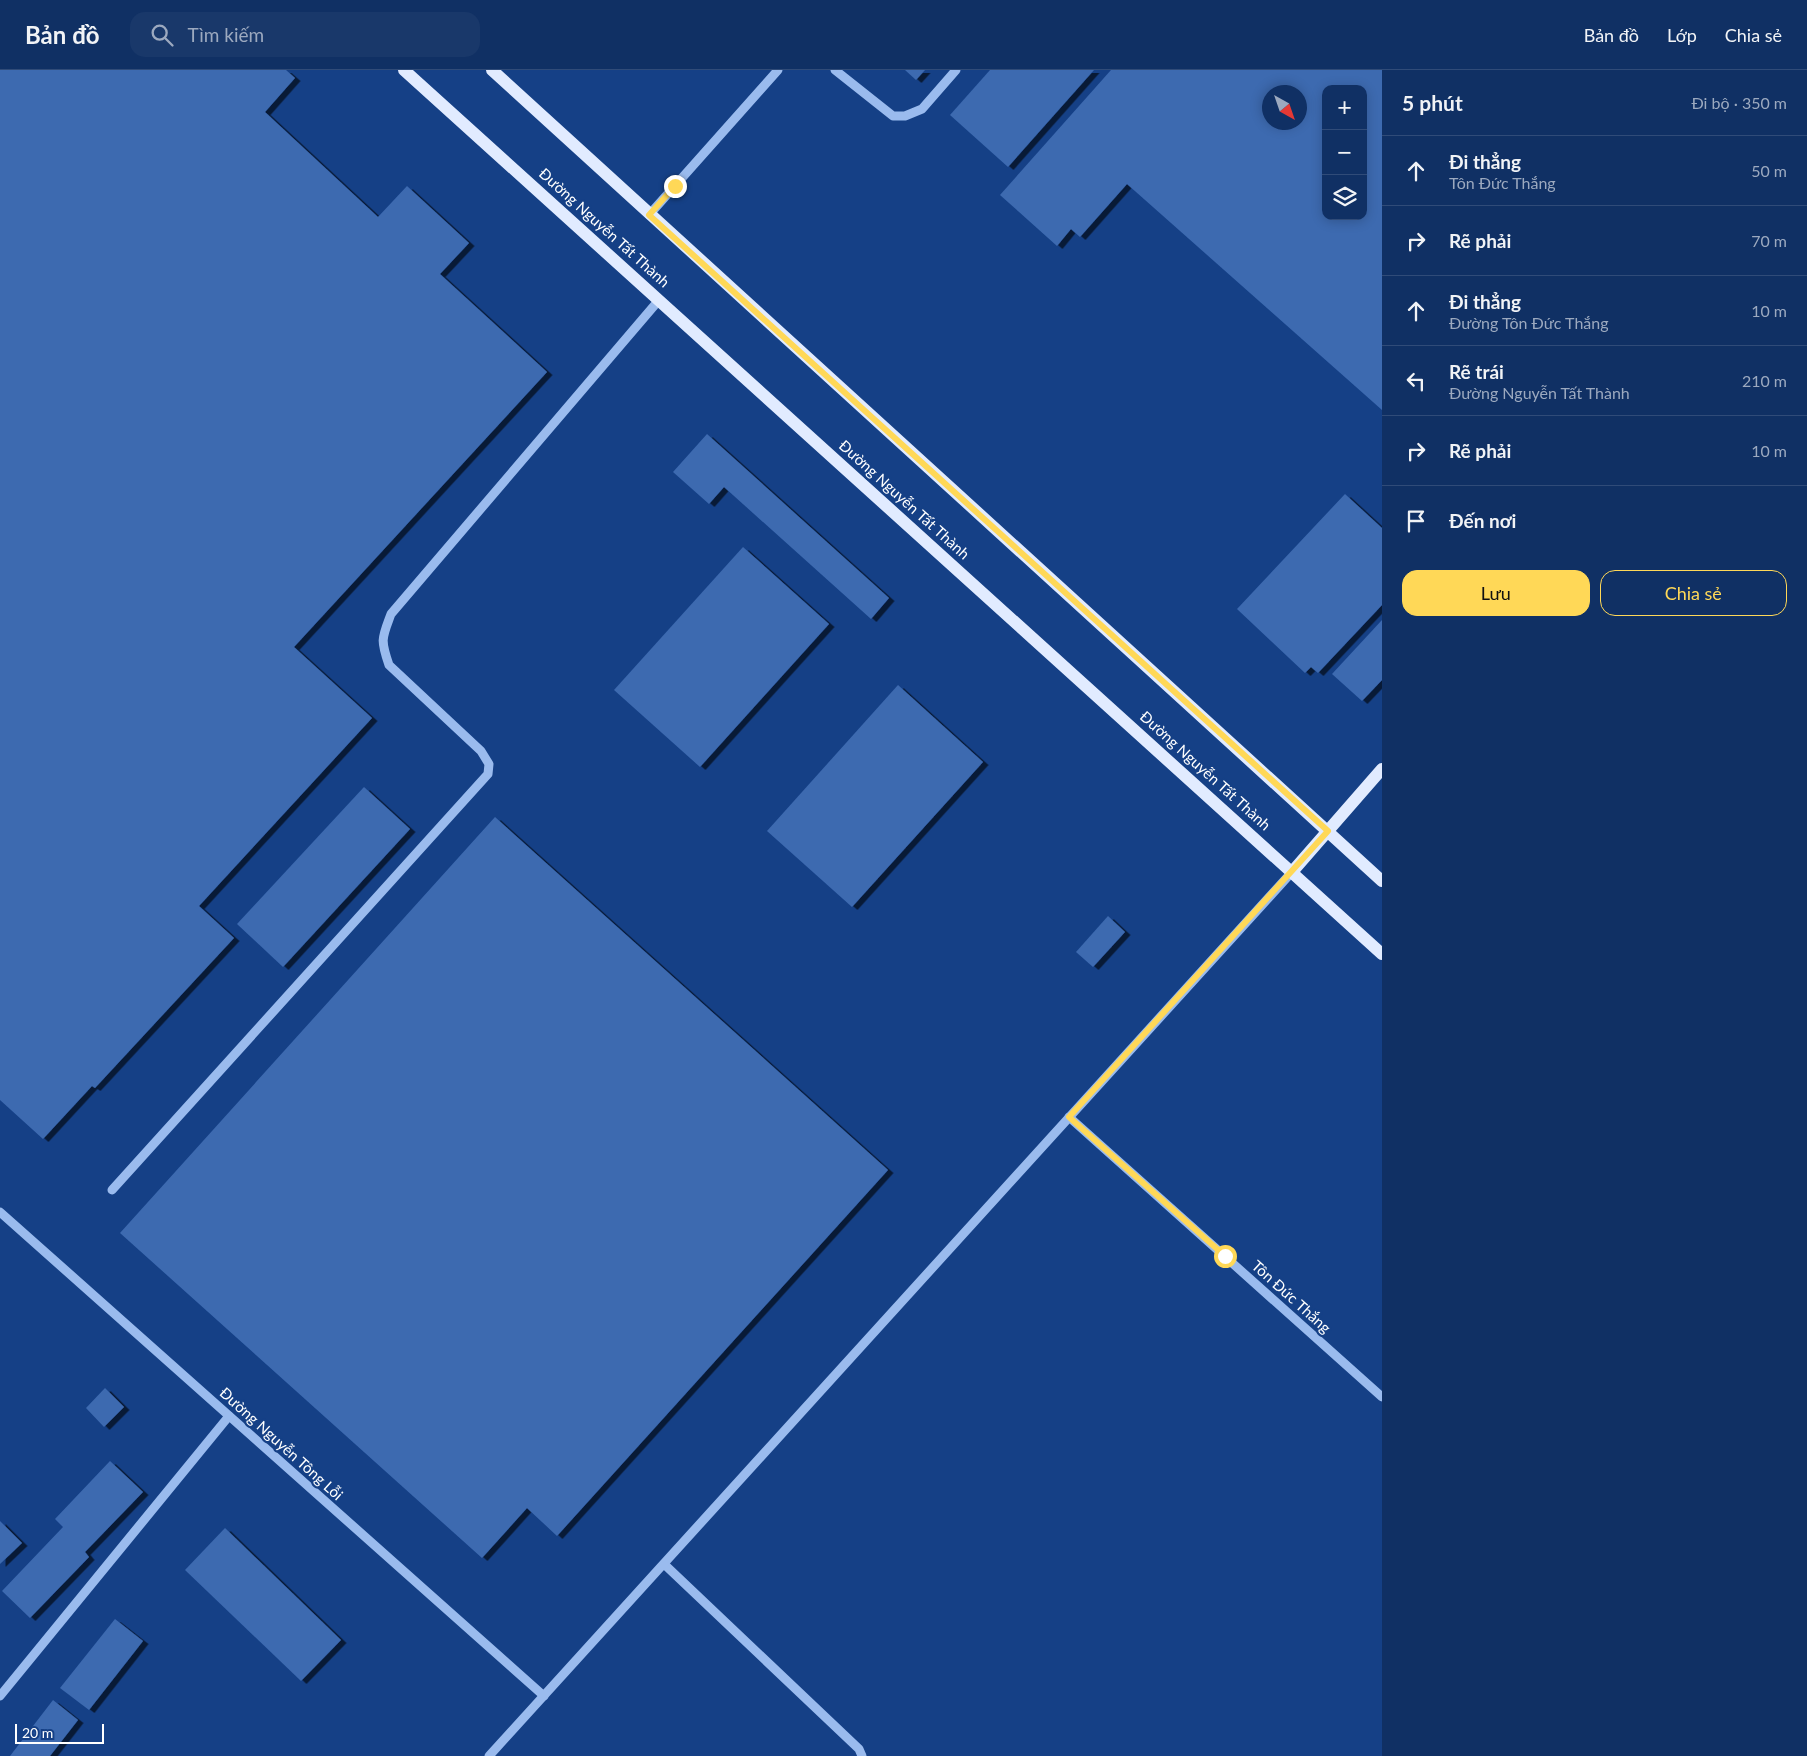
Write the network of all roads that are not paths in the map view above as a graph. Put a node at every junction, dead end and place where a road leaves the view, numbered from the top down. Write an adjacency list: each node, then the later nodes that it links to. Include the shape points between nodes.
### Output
1 (404, 70): 7 (main road, Đường Nguyễn Tất Thành)
2 (492, 70): 6 (main road)
3 (778, 70): 6 (street)
4 (835, 70): 5 (street, via 893,116 905,116 922,109)
5 (956, 70)
6 (649, 215): 9 (main road)
7 (659, 300): 10 (main road, Đường Nguyễn Tất Thành); 14 (street, via 391,614 383,635 382,646 389,665 480,751 489,764 488,774)
8 (1382, 769): 9 (main road)
9 (1328, 831): 10 (main road); 11 (main road)
10 (1292, 872): 12 (main road, Đường Nguyễn Tất Thành); 13 (street)
11 (1382, 881)
12 (1382, 954)
13 (1069, 1117): 16 (street, Tôn Đức Thắng); 18 (street)
14 (112, 1190)
15 (0, 1212): 17 (street, Đường Nguyễn Tông Lỗi)
16 (1382, 1397)
17 (229, 1416): 19 (street); 20 (street, Đường Nguyễn Tông Lỗi)
18 (664, 1564): 20 (street); 22 (street, via 859,1749)
19 (0, 1696)
20 (544, 1696): 21 (street)
21 (489, 1756)
22 (862, 1756)

